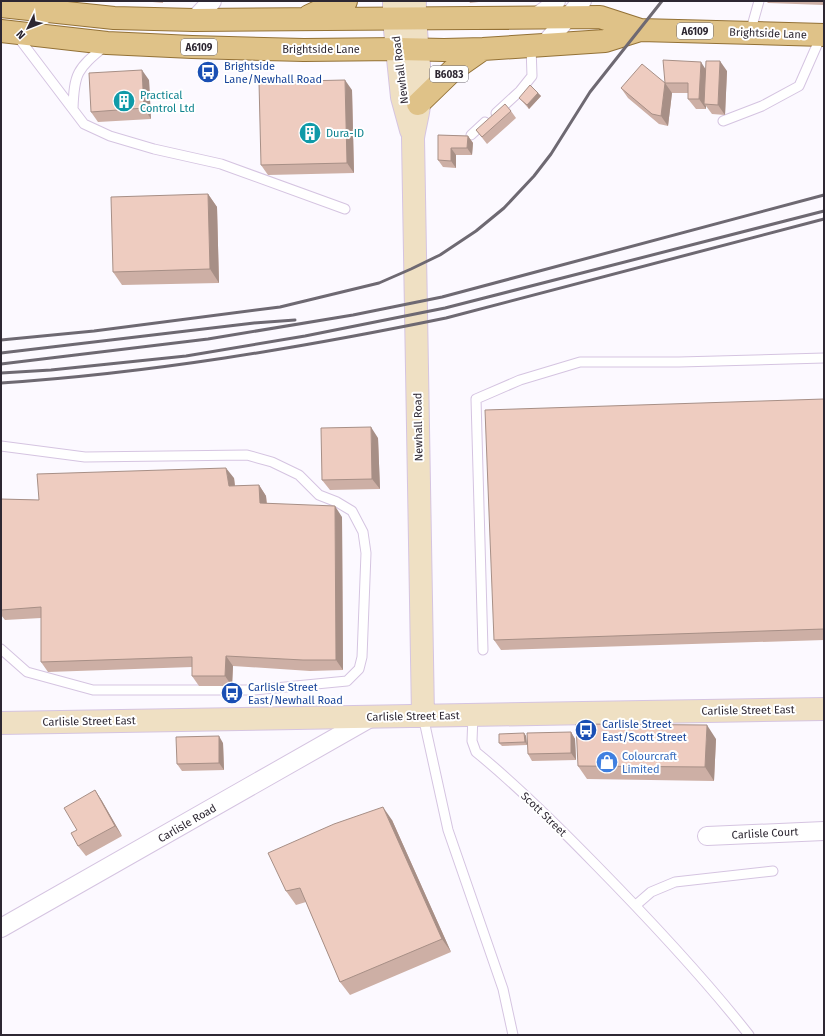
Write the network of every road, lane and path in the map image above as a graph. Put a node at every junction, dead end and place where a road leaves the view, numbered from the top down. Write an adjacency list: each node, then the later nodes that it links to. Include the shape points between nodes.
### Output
1 (212, 1): 7 (street)
2 (346, 1): 8 (main road)
3 (760, 1): 11 (lane)
4 (574, 5): 6 (main road, Brightside Lane / A6109, via 536,17); 9 (main road, Brightside Lane / A6109, via 600,17); 14 (street)
5 (1, 6): 7 (main road, Brightside Lane / A6109, via 114,18)
6 (405, 10): 8 (main road, Brightside Lane / A6109); 15 (main road, Newhall Road / B6083)
7 (194, 20): 8 (main road, Brightside Lane / A6109)
8 (301, 20)
9 (640, 30): 11 (main road, Brightside Lane / A6109); 14 (main road, Brightside Lane / A6109, via 605,41)
10 (8, 32): 13 (main road, Brightside Lane / A6109); 18 (lane)
11 (750, 33): 12 (main road, Brightside Lane / A6109)
12 (823, 35): 19 (lane, via 799,86 762,106)
13 (107, 43): 15 (main road, Brightside Lane / A6109, via 304,50); 18 (lane, via 78,72)
14 (538, 45): 16 (main road, Brightside Lane / A6109); 20 (lane, via 532,76 520,91)
15 (408, 49): 16 (main road, Brightside Lane / A6109); 17 (main road, Newhall Road / B6083, via 420,96); 21 (main road, Newhall Road / B6083, via 402,97)
16 (483, 50): 17 (main road, B6083, via 453,70)
17 (418, 104): 21 (main road, Newhall Road / B6083)
18 (73, 109): 22 (lane, via 84,124 110,136 221,164)
19 (723, 121)
20 (471, 135)
21 (413, 138): 29 (main road, Newhall Road / B6083)
22 (345, 209)
23 (824, 358): 26 (lane, via 580,362 520,380 476,399)
24 (1, 446): 25 (lane, via 85,457 247,455 272,462 299,475 319,495 352,511 363,532 366,553 362,657 359,669 347,681 254,690 93,690 27,672)
25 (1, 649)
26 (483, 650)
27 (824, 709): 28 (main road, Carlisle Street East)
28 (473, 715): 29 (main road, Carlisle Street East); 35 (lane, Scott Street, via 472,741 476,752 538,807)
29 (423, 716): 30 (main road, Carlisle Street East); 37 (lane, via 448,830 503,989)
30 (372, 717): 31 (main road, Carlisle Street East); 36 (street, Carlisle Road)
31 (1, 723)
32 (824, 830): 33 (street, Carlisle Court)
33 (707, 836)
34 (773, 871): 35 (lane, via 675,882 651,892)
35 (636, 905): 38 (lane, Scott Street)
36 (1, 928)
37 (513, 1035)
38 (749, 1035)

